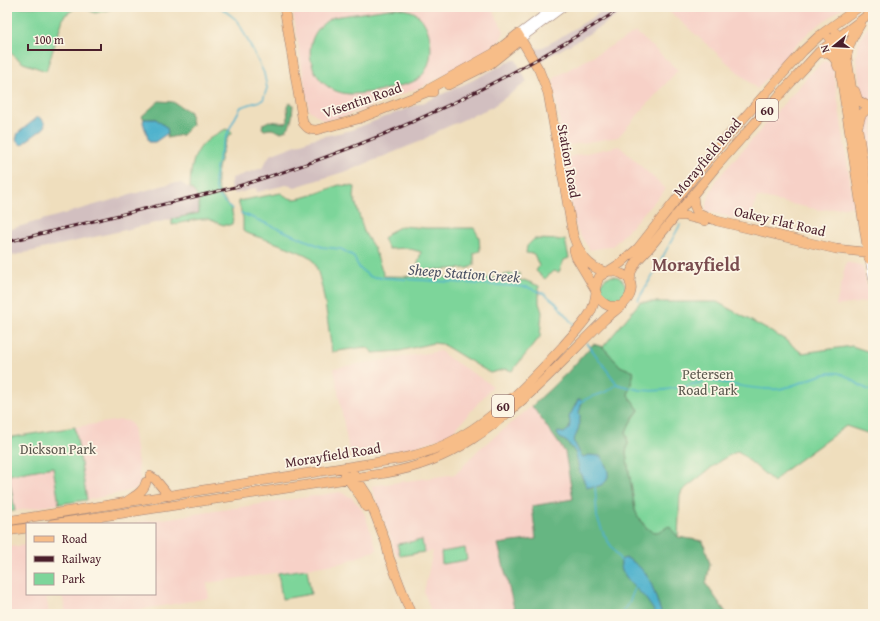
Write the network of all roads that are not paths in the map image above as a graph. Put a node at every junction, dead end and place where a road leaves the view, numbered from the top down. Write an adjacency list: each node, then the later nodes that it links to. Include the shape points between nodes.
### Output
1 (284, 7): 8 (main road, Visentin Road, via 303,123 310,130 358,119 447,86 497,59)
2 (554, 7): 8 (street)
3 (564, 7): 8 (street)
4 (860, 7): 7 (main road, Morayfield Road / 60)
5 (873, 11): 6 (main road, Morayfield Road / 60)
6 (863, 18): 9 (main road, Morayfield Road / 60); 11 (main road, via 850,42)
7 (828, 29): 9 (main road); 21 (main road, Morayfield Road / 60, via 803,51 733,129 638,248)
8 (518, 39): 21 (main road, Station Road, via 539,70 549,99 574,239 586,261 595,268); 24 (main road, Station Road, via 542,95 559,187 576,257)
9 (835, 39): 10 (main road, Morayfield Road / 60); 11 (main road, via 844,46); 12 (main road)
10 (819, 52): 12 (main road, via 834,57); 14 (main road, Morayfield Road / 60)
11 (846, 58): 12 (main road)
12 (845, 76): 13 (main road); 13 (main road, via 858,100 869,106 861,115); 20 (main road)
13 (857, 128): 15 (main road)
14 (693, 195): 17 (main road, Morayfield Road / 60); 18 (main road, Oakey Flat Road, via 698,212)
15 (868, 195): 16 (main road); 19 (main road)
16 (873, 204)
17 (676, 216): 18 (main road, Oakey Flat Road, via 708,222); 23 (main road, Morayfield Road / 60, via 637,262 631,272)
18 (717, 221): 20 (main road, Oakey Flat Road, via 836,249 843,253)
19 (873, 227)
20 (871, 256): 22 (street)
21 (607, 271): 23 (main road, via 621,272); 24 (main road, 60, via 599,278)
22 (873, 281)
23 (630, 283): 25 (main road, 60, via 631,292)
24 (595, 291): 25 (main road, via 605,304); 26 (main road, Morayfield Road / 60, via 594,304 570,338 491,416 438,448 414,456)
25 (620, 306): 27 (main road, Morayfield Road / 60, via 516,405 463,445 416,466)
26 (346, 467): 27 (main road); 28 (main road, Morayfield Road / 60)
27 (352, 478): 31 (main road, Morayfield Road / 60); 34 (main road, via 389,557)
28 (169, 496): 29 (main road, Morayfield Road / 60); 29 (main road, via 155,479 148,479 142,490)
29 (126, 502): 30 (main road, Morayfield Road / 60)
30 (7, 521)
31 (59, 523)
32 (26, 528): 33 (main road)
33 (7, 532)
34 (411, 614)

